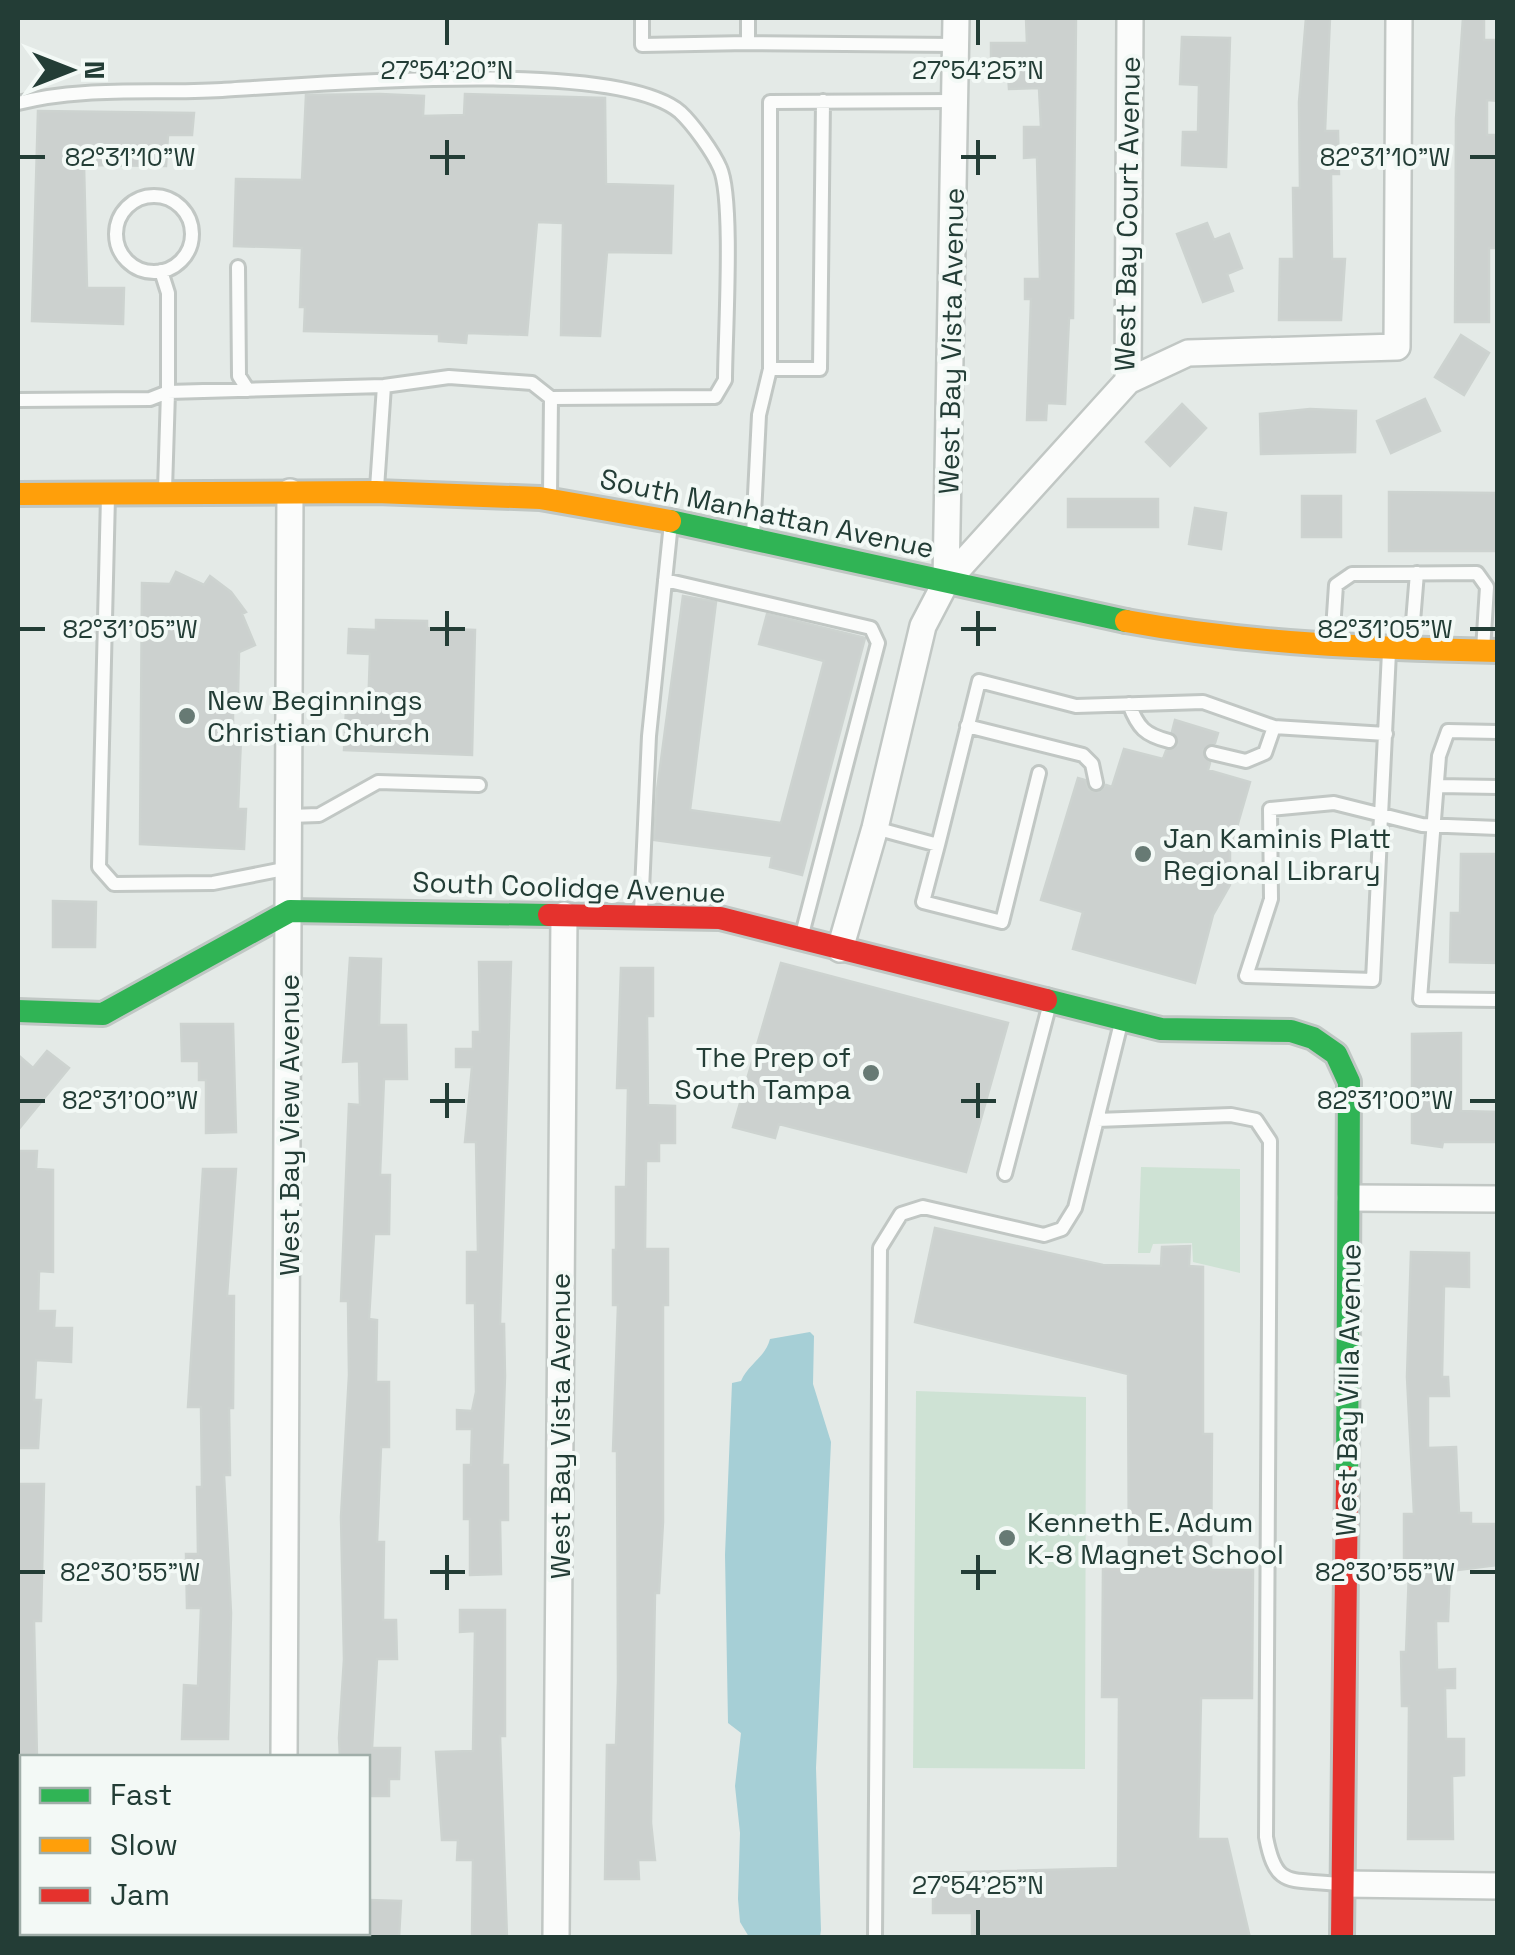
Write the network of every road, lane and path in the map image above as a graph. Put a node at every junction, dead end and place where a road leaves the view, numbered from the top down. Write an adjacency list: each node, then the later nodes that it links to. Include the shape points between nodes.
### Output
1 (642, 18): 6 (lane, via 642,44)
2 (748, 18): 6 (lane)
3 (956, 18): 7 (street, West Bay Vista Avenue)
4 (1130, 18): 14 (street, West Bay Court Avenue)
5 (1399, 18): 14 (street, via 1397,347 1188,353)
6 (748, 43): 7 (lane)
7 (955, 44): 9 (street, West Bay Vista Avenue)
8 (822, 101): 9 (lane); 13 (lane, via 820,369); 13 (lane, via 770,102)
9 (954, 101): 30 (street, West Bay Vista Avenue)
10 (18, 103): 18 (lane, via 49,95 320,81 466,80 616,86 680,112 721,169 725,380 716,397)
11 (238, 268): 16 (lane, via 239,376)
12 (162, 272): 12 (lane, via 184,258 192,233 177,203 155,195 124,210 118,248 136,268); 17 (lane)
13 (770, 369): 27 (lane, via 759,415)
14 (1128, 381): 30 (street, West Bay Court Avenue)
15 (384, 386): 16 (lane); 18 (lane, via 450,377 532,383); 21 (lane)
16 (248, 390): 17 (lane)
17 (168, 392): 19 (lane, via 150,400); 23 (lane)
18 (551, 398): 25 (lane)
19 (18, 400)
20 (290, 492): 21 (street, South Manhattan Avenue); 23 (street, South Manhattan Avenue); 47 (street, West Bay View Avenue)
21 (376, 492): 25 (street, South Manhattan Avenue)
22 (108, 493): 23 (street, South Manhattan Avenue); 24 (street, South Manhattan Avenue); 52 (lane, via 99,867 114,884 214,883)
23 (165, 493)
24 (18, 494)
25 (550, 500): 26 (street, South Manhattan Avenue)
26 (672, 521): 27 (street, South Manhattan Avenue); 29 (lane)
27 (753, 537): 30 (street, South Manhattan Avenue)
28 (1417, 574): 31 (lane, via 1352,574 1336,584); 32 (lane); 33 (lane, via 1477,573 1488,587)
29 (666, 580): 55 (lane); 56 (lane, via 871,628 878,643)
30 (946, 582): 31 (street, South Manhattan Avenue, via 1109,620); 49 (street, West Bay Vista Avenue, via 924,626)
31 (1332, 647): 32 (street, South Manhattan Avenue)
32 (1400, 650): 33 (street, South Manhattan Avenue); 38 (lane)
33 (1490, 651)
34 (1129, 704): 35 (lane, via 1076,706 978,682); 36 (lane, via 1202,702); 39 (lane, via 1137,726)
35 (968, 726): 42 (lane, via 1082,756 1092,764); 51 (lane)
36 (1274, 726): 38 (lane); 40 (lane, via 1264,753 1246,761)
37 (1498, 732): 44 (lane, via 1448,731)
38 (1386, 734): 46 (lane)
39 (1169, 740)
40 (1212, 754)
41 (1039, 773): 51 (lane, via 1002,922 923,902)
42 (1096, 783)
43 (479, 785): 47 (lane, via 378,782 319,815)
44 (1438, 786): 45 (lane); 48 (lane)
45 (1498, 787)
46 (1383, 813): 46 (lane, via 1373,980 1246,976 1272,900 1270,810 1334,803); 48 (lane)
47 (290, 816): 52 (street, West Bay View Avenue)
48 (1437, 826): 50 (lane); 58 (lane, via 1428,860 1420,999)
49 (875, 828): 51 (lane); 57 (street, West Bay Vista Avenue)
50 (1498, 828)
51 (938, 845)
52 (290, 868): 53 (street, West Bay View Avenue)
53 (290, 911): 54 (street, South Coolidge Avenue); 60 (street, South Coolidge Avenue, via 102,1014); 67 (street, West Bay View Avenue)
54 (564, 915): 55 (street, South Coolidge Avenue); 70 (street, West Bay Vista Avenue)
55 (640, 916): 56 (street, South Coolidge Avenue, via 720,918)
56 (801, 938): 57 (street, South Coolidge Avenue)
57 (840, 949): 59 (street, South Coolidge Avenue)
58 (1498, 1000)
59 (1050, 1001): 61 (street, South Coolidge Avenue); 64 (lane)
60 (18, 1011)
61 (1122, 1019): 62 (street, South Coolidge Avenue, via 1161,1028 1291,1031 1336,1054); 63 (lane)
62 (1349, 1082): 65 (street, West Bay Villa Avenue)
63 (1097, 1120): 68 (lane, via 1231,1115 1256,1120 1270,1140 1266,1837 1272,1868 1282,1878); 71 (lane, via 1075,1208 1062,1228 1044,1235 924,1206 900,1214 880,1248)
64 (1005, 1174)
65 (1350, 1198): 66 (street); 68 (street, West Bay Villa Avenue)
66 (1498, 1199)
67 (284, 1755)
68 (1343, 1884): 69 (street); 72 (street, West Bay Villa Avenue)
69 (1498, 1886)
70 (556, 1938)
71 (876, 1938)
72 (1342, 1938)

